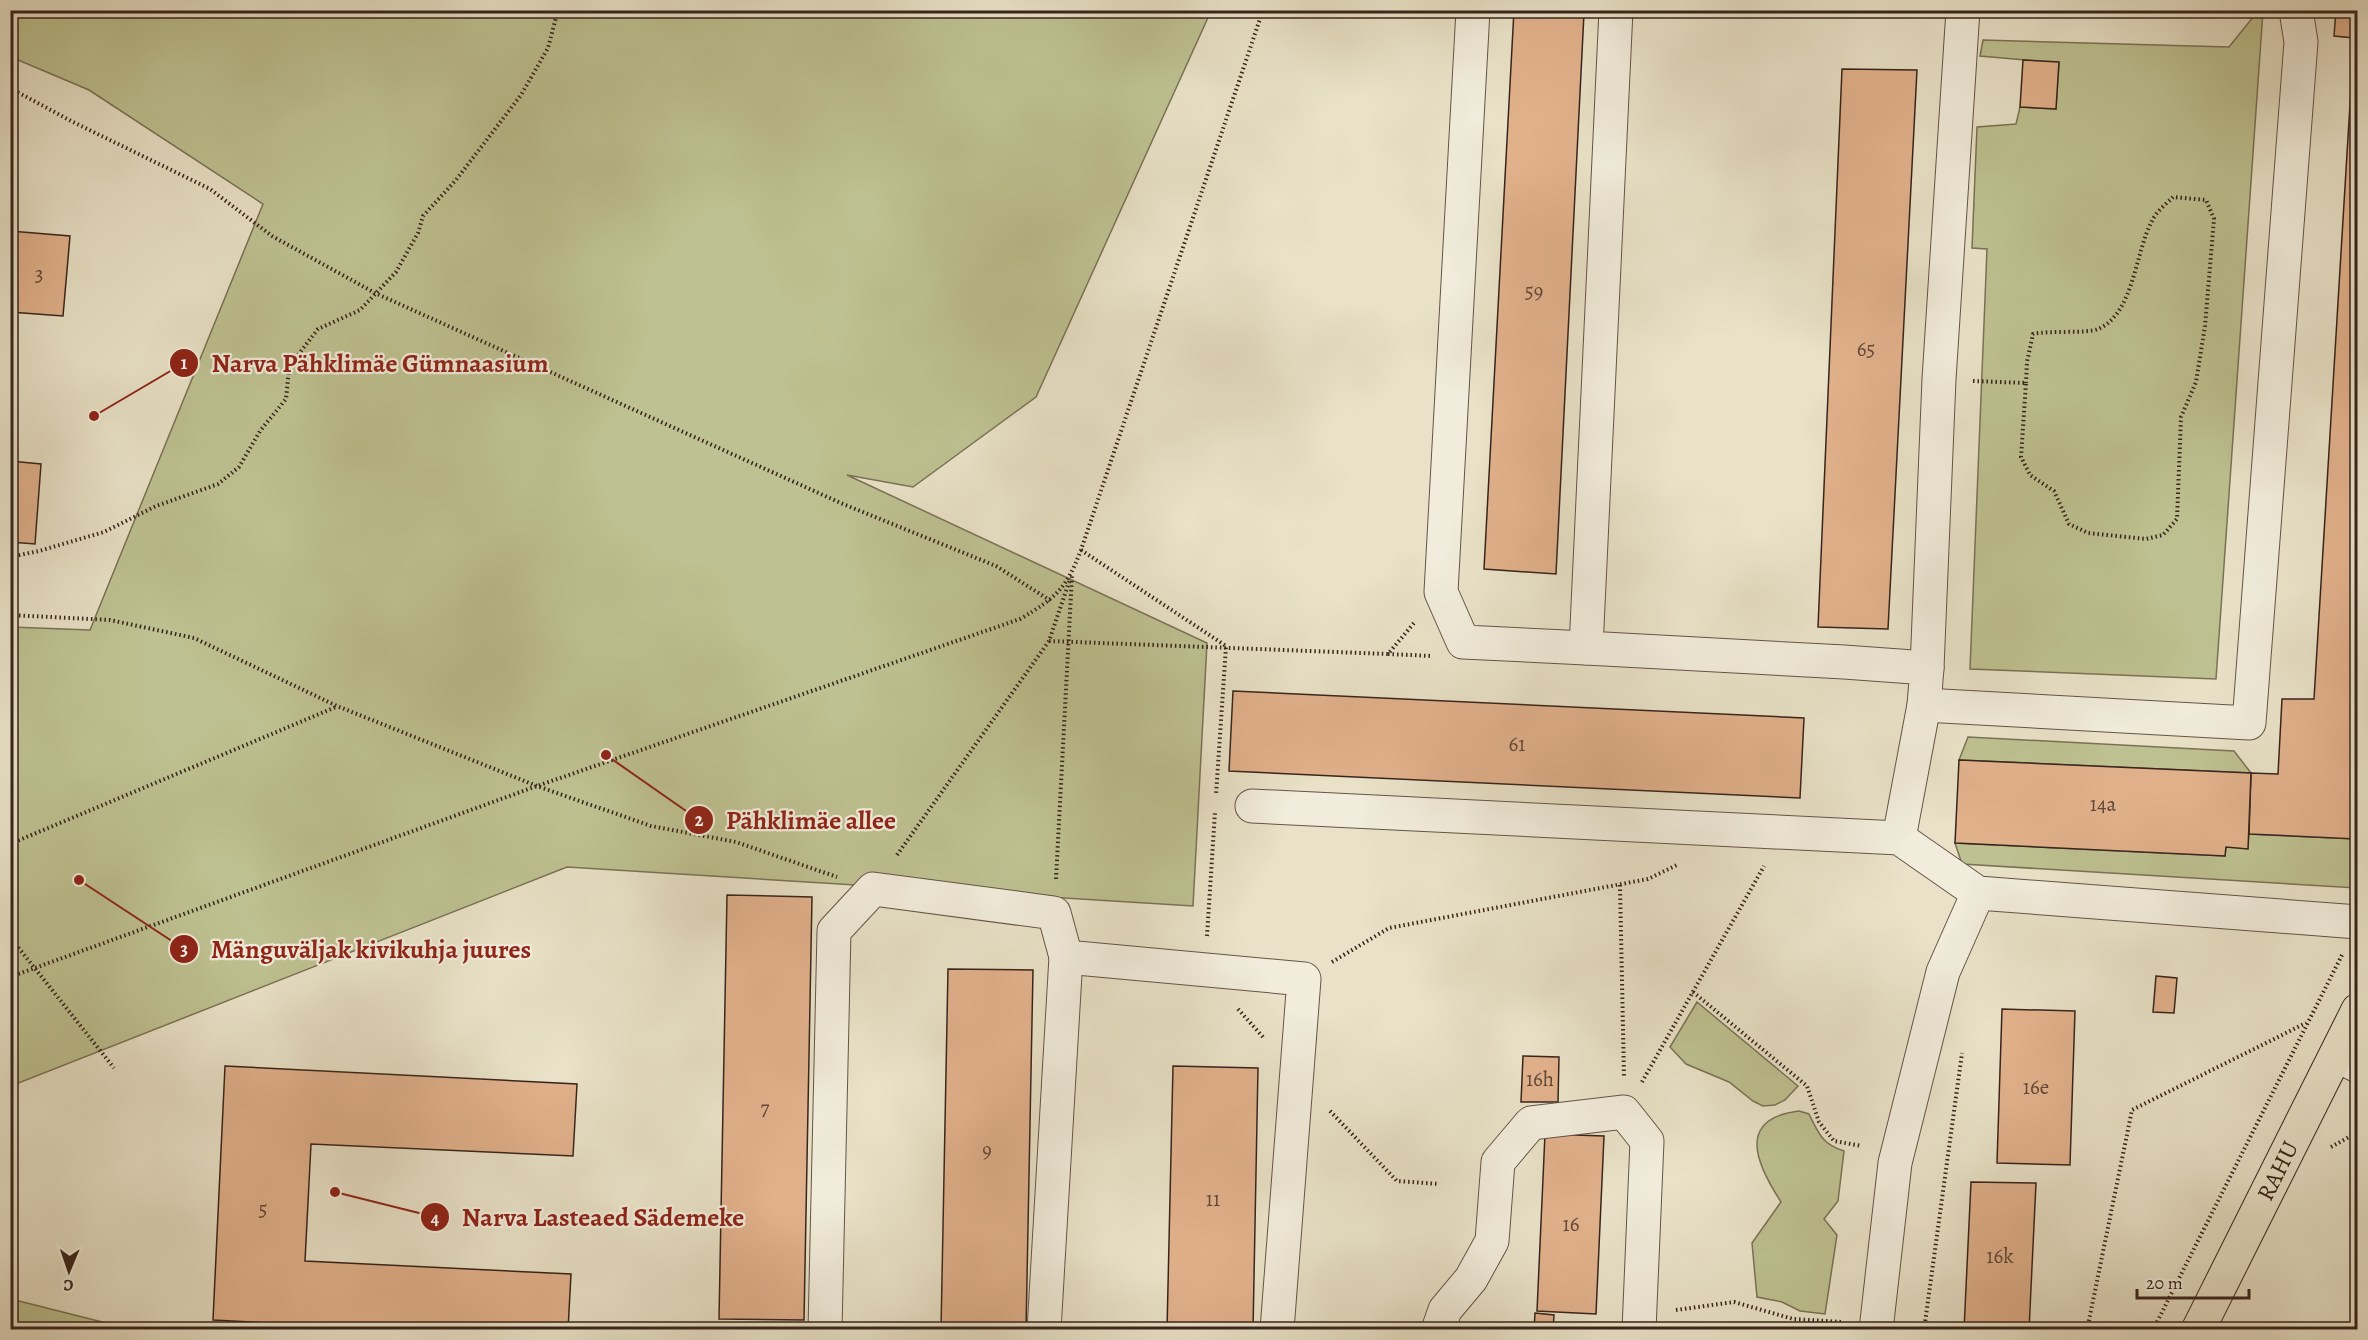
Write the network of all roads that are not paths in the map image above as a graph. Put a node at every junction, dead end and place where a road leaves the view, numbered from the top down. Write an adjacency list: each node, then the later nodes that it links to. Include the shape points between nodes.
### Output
1 (1473, 10): 5 (street, via 1441,592 1462,642)
2 (1616, 10): 5 (street)
3 (1964, 10): 6 (street, via 1939,379)
4 (2296, 10): 7 (street, via 2301,42 2249,723)
5 (1586, 648): 6 (street)
6 (1927, 668): 7 (street)
7 (1924, 705): 9 (street)
8 (1252, 806): 9 (street)
9 (1899, 838): 10 (street)
10 (1978, 893): 11 (street); 16 (street, via 1943,972 1898,1151)
11 (2352, 933)
12 (1066, 957): 17 (street, via 1054,913 873,889 834,931); 18 (street); 19 (street, via 1304,980)
13 (2358, 1010): 14 (main road, RAHU)
14 (2347, 1061): 21 (main road, RAHU)
15 (1640, 1322): 20 (street, via 1647,1141 1624,1112 1531,1123 1498,1162 1492,1241 1471,1280 1445,1310)
16 (1876, 1327)
17 (825, 1329)
18 (1044, 1329)
19 (1277, 1329)
20 (1438, 1329)
21 (2198, 1329)

